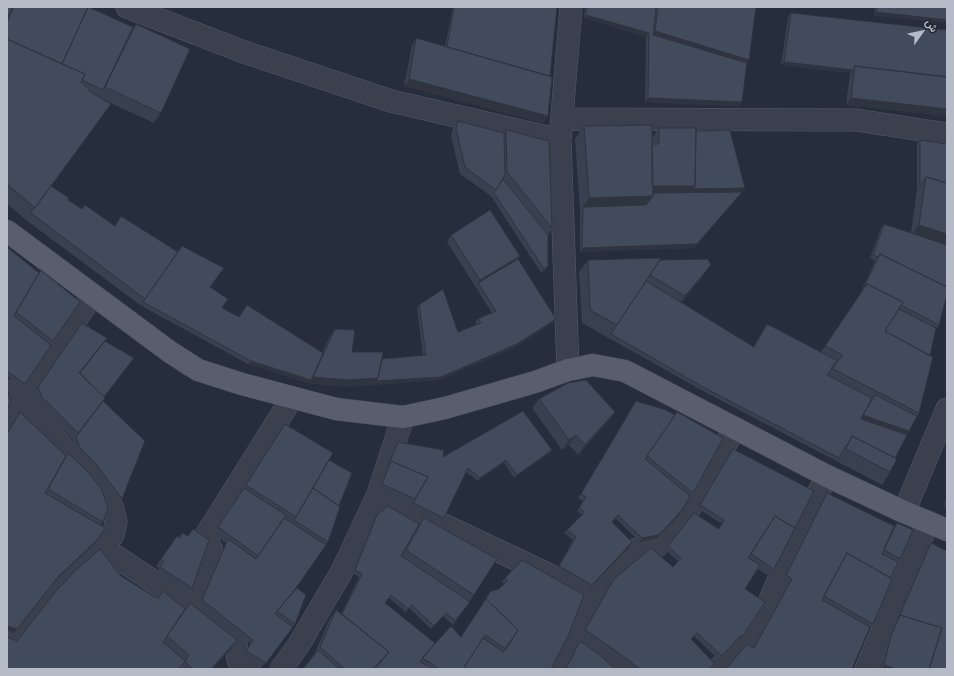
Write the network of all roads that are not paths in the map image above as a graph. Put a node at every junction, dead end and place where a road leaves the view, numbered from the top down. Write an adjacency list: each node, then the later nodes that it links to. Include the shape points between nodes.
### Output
1 (127, 7): 5 (street, via 244,52 390,101)
2 (571, 7): 3 (street)
3 (563, 119): 4 (street, via 856,120); 5 (street)
4 (947, 134)
5 (560, 140): 8 (street)
6 (7, 231): 7 (main road)
7 (92, 296): 9 (street); 10 (main road, via 198,370)
8 (568, 370): 12 (main road, via 520,387 445,408); 14 (main road, via 593,365 625,371)
9 (13, 396): 13 (street); 19 (street, via 93,480 112,506 116,522 113,535)
10 (292, 398): 12 (main road, via 336,409); 21 (street, via 206,535 212,551)
11 (947, 409): 17 (street)
12 (403, 416): 16 (street)
13 (7, 421)
14 (735, 428): 15 (main road); 20 (street, via 684,518 656,547 637,549)
15 (827, 476): 17 (main road); 28 (street, via 800,528 768,605 746,642)
16 (378, 494): 20 (street); 25 (street, via 342,571 298,646)
17 (904, 512): 18 (main road)
18 (938, 526): 29 (street)
19 (102, 547): 21 (street); 23 (street, via 85,558 52,590 15,637)
20 (592, 595): 22 (street)
21 (189, 608): 24 (street, via 236,644 238,660)
22 (574, 635): 26 (street); 27 (street)
23 (7, 636)
24 (250, 669)
25 (281, 669)
26 (559, 669)
27 (620, 669)
28 (718, 669)
29 (866, 669)

